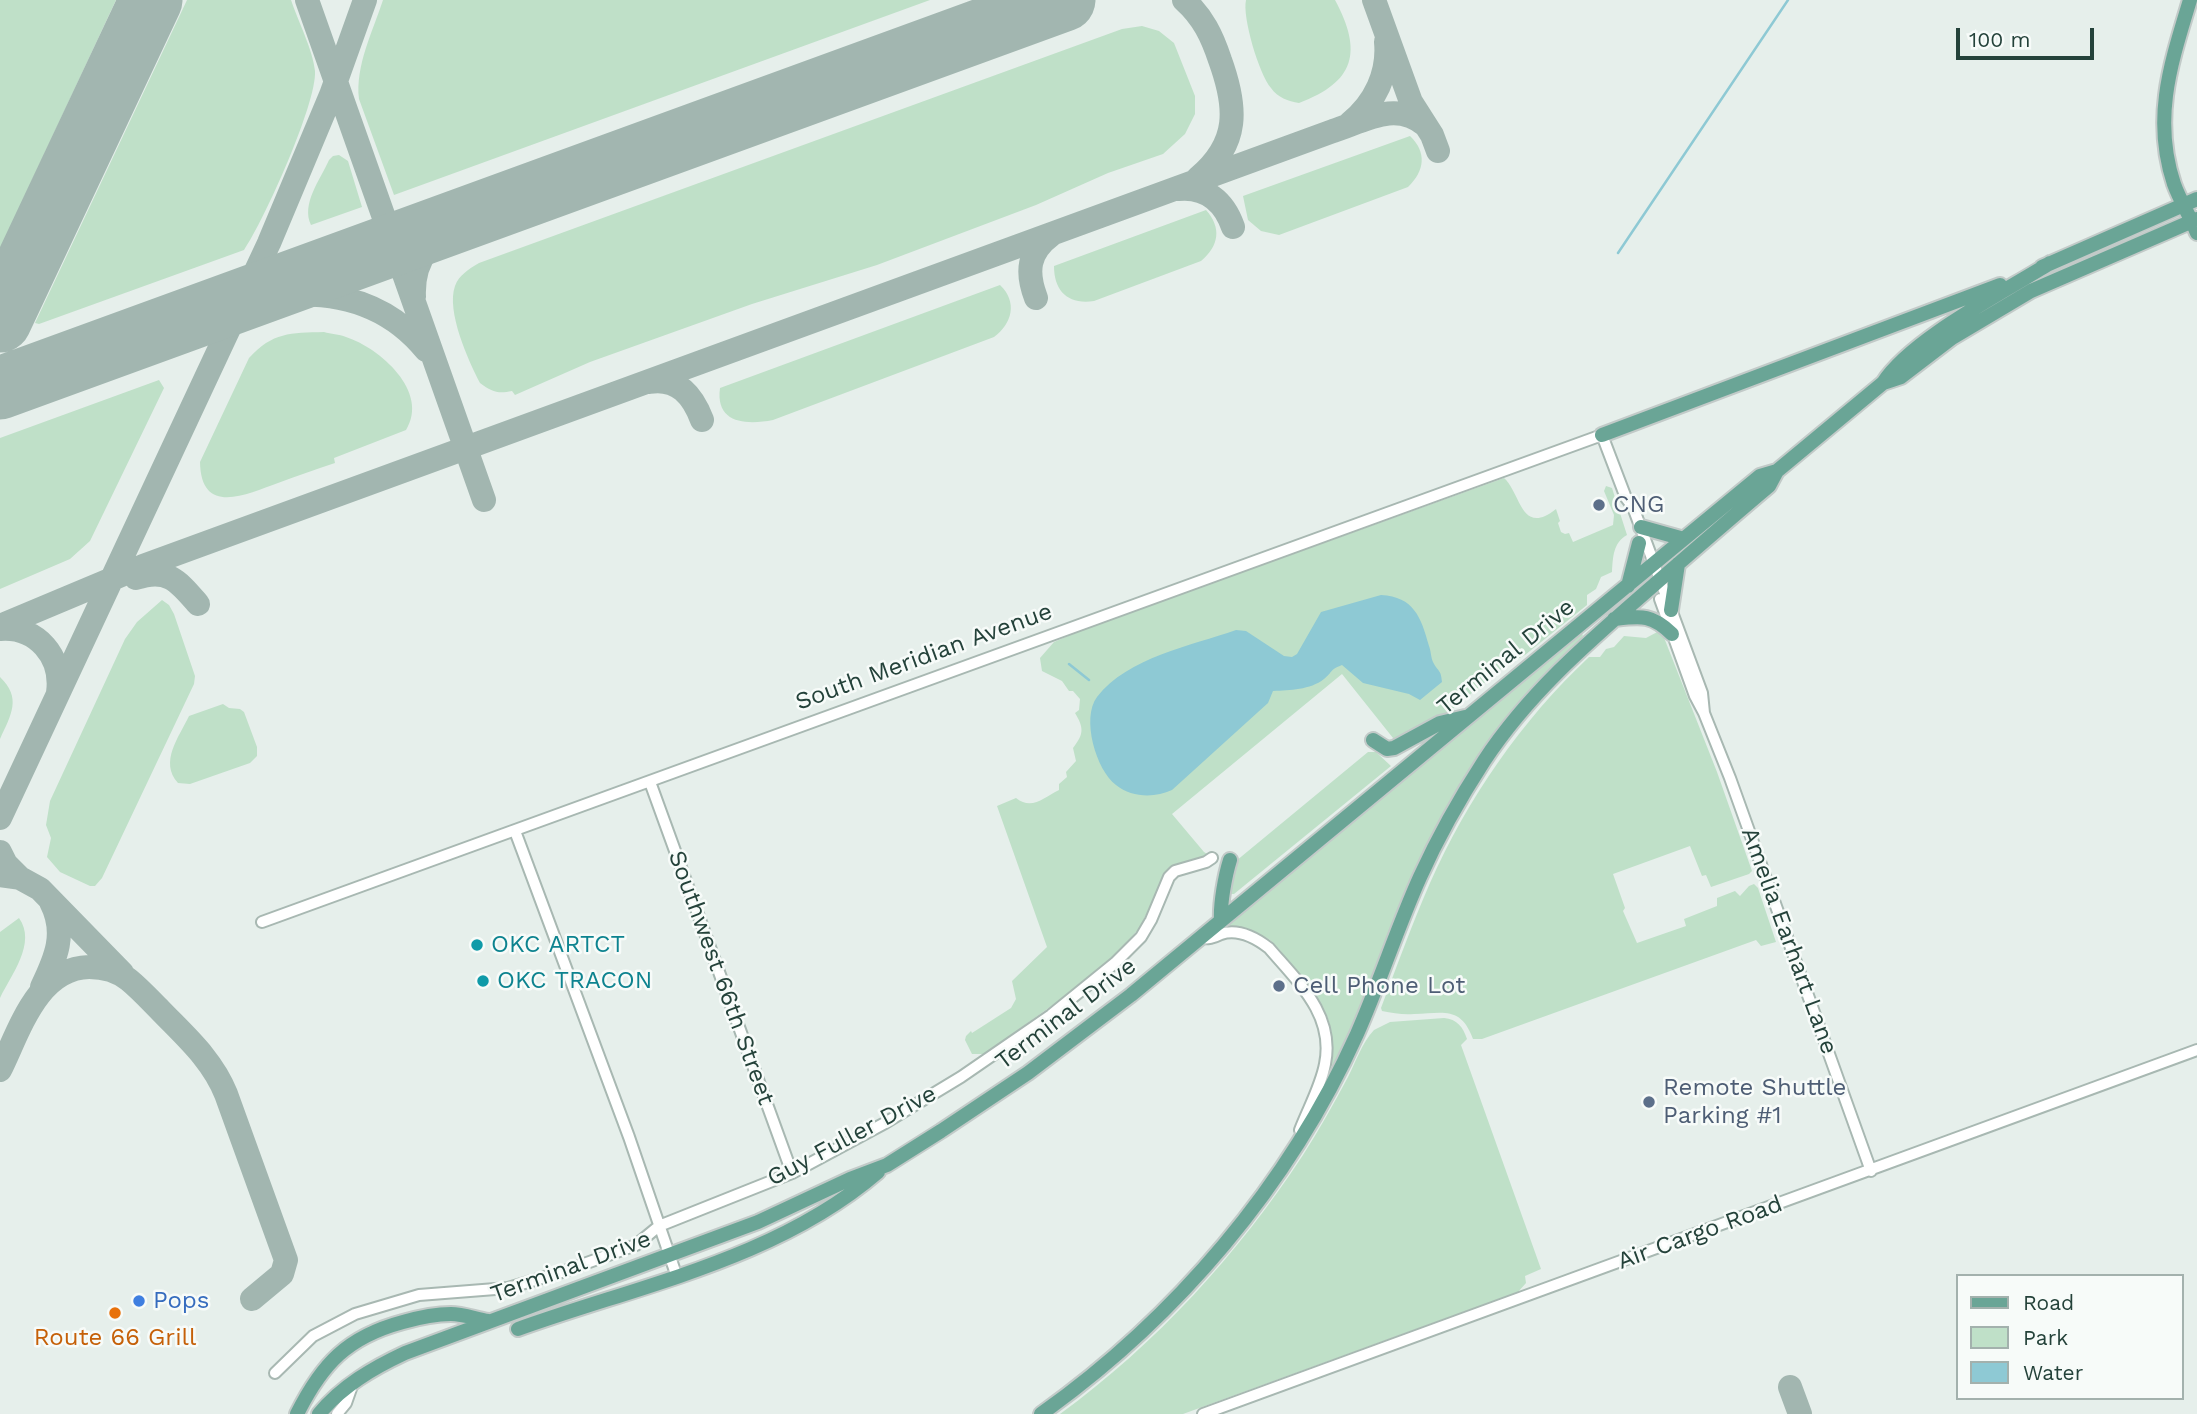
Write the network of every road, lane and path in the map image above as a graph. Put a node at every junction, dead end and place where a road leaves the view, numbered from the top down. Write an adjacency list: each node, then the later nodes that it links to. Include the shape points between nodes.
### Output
1 (2190, 0): 3 (main road, via 2163,109 2166,156)
2 (2197, 199): 3 (main road)
3 (2182, 205): 4 (main road); 5 (main road)
4 (2195, 224): 6 (main road, Terminal Drive, via 2031,291 1952,338 1901,377)
5 (2050, 264): 6 (main road, Terminal Drive, via 1924,344 1894,367); 7 (main road)
6 (1883, 383): 8 (main road, Terminal Drive)
7 (1602, 435): 9 (street, Amelia Earhart Lane); 23 (street, South Meridian Avenue)
8 (1777, 471): 11 (main road, Terminal Drive, via 1760,476); 13 (main road, Terminal Drive, via 1769,486)
9 (1626, 498): 10 (street, Amelia Earhart Lane); 12 (street, Amelia Earhart Lane)
10 (1641, 527): 11 (main road); 14 (street, Amelia Earhart Lane)
11 (1684, 540): 14 (main road, Terminal Drive)
12 (1639, 543): 14 (street, Amelia Earhart Lane); 16 (main road)
13 (1678, 564): 15 (main road, Terminal Drive); 17 (main road)
14 (1651, 567): 15 (street, Amelia Earhart Lane); 16 (main road, Terminal Drive)
15 (1657, 582): 17 (street, Amelia Earhart Lane); 18 (main road, Terminal Drive); 19 (street, Amelia Earhart Lane)
16 (1628, 586): 21 (main road, Terminal Drive)
17 (1671, 610): 20 (street, Amelia Earhart Lane, via 1702,693)
18 (1614, 619): 19 (main road, via 1644,616); 31 (main road, Terminal Drive, via 1529,702 1467,789 1420,876 1357,1034)
19 (1672, 634): 20 (street, Amelia Earhart Lane)
20 (1704, 713): 33 (street, Amelia Earhart Lane)
21 (1470, 716): 22 (main road, via 1440,723 1394,748); 27 (main road, Terminal Drive)
22 (1373, 740)
23 (650, 782): 24 (street, South Meridian Avenue); 34 (street, Southwest 66th Street)
24 (515, 831): 28 (street, South Meridian Avenue); 35 (street)
25 (1212, 858): 34 (street, Guy Fuller Drive, via 1175,871 1130,950 1051,1015 961,1077)
26 (1230, 860): 27 (main road)
27 (1221, 920): 29 (main road, Terminal Drive)
28 (262, 922)
29 (1199, 938): 31 (street, via 1232,933 1250,936 1269,948 1315,1003 1325,1027 1325,1066); 32 (main road, Terminal Drive, via 1036,1066)
30 (2197, 1050): 33 (street, Air Cargo Road)
31 (1292, 1152): 47 (main road, Terminal Drive, via 1231,1238 1178,1295 1101,1367)
32 (887, 1165): 36 (main road, Terminal Drive); 37 (main road, via 857,1191 794,1227)
33 (1871, 1171): 48 (street, Air Cargo Road)
34 (792, 1173): 35 (street, Guy Fuller Drive)
35 (659, 1226): 36 (street); 42 (street, Guy Fuller Drive, via 636,1245 523,1284 419,1295 355,1314 313,1336)
36 (670, 1256): 37 (street); 38 (main road, Terminal Drive)
37 (677, 1277): 39 (main road)
38 (551, 1299): 39 (main road); 40 (main road, Terminal Drive)
39 (557, 1314): 41 (main road)
40 (490, 1321): 43 (main road, via 405,1353); 44 (main road, Terminal Drive, via 452,1314 411,1320 368,1334 350,1343 327,1366)
41 (518, 1329)
42 (275, 1373)
43 (354, 1382): 45 (main road); 46 (street)
44 (297, 1414)
45 (318, 1414)
46 (337, 1414)
47 (1041, 1414)
48 (1203, 1414)

